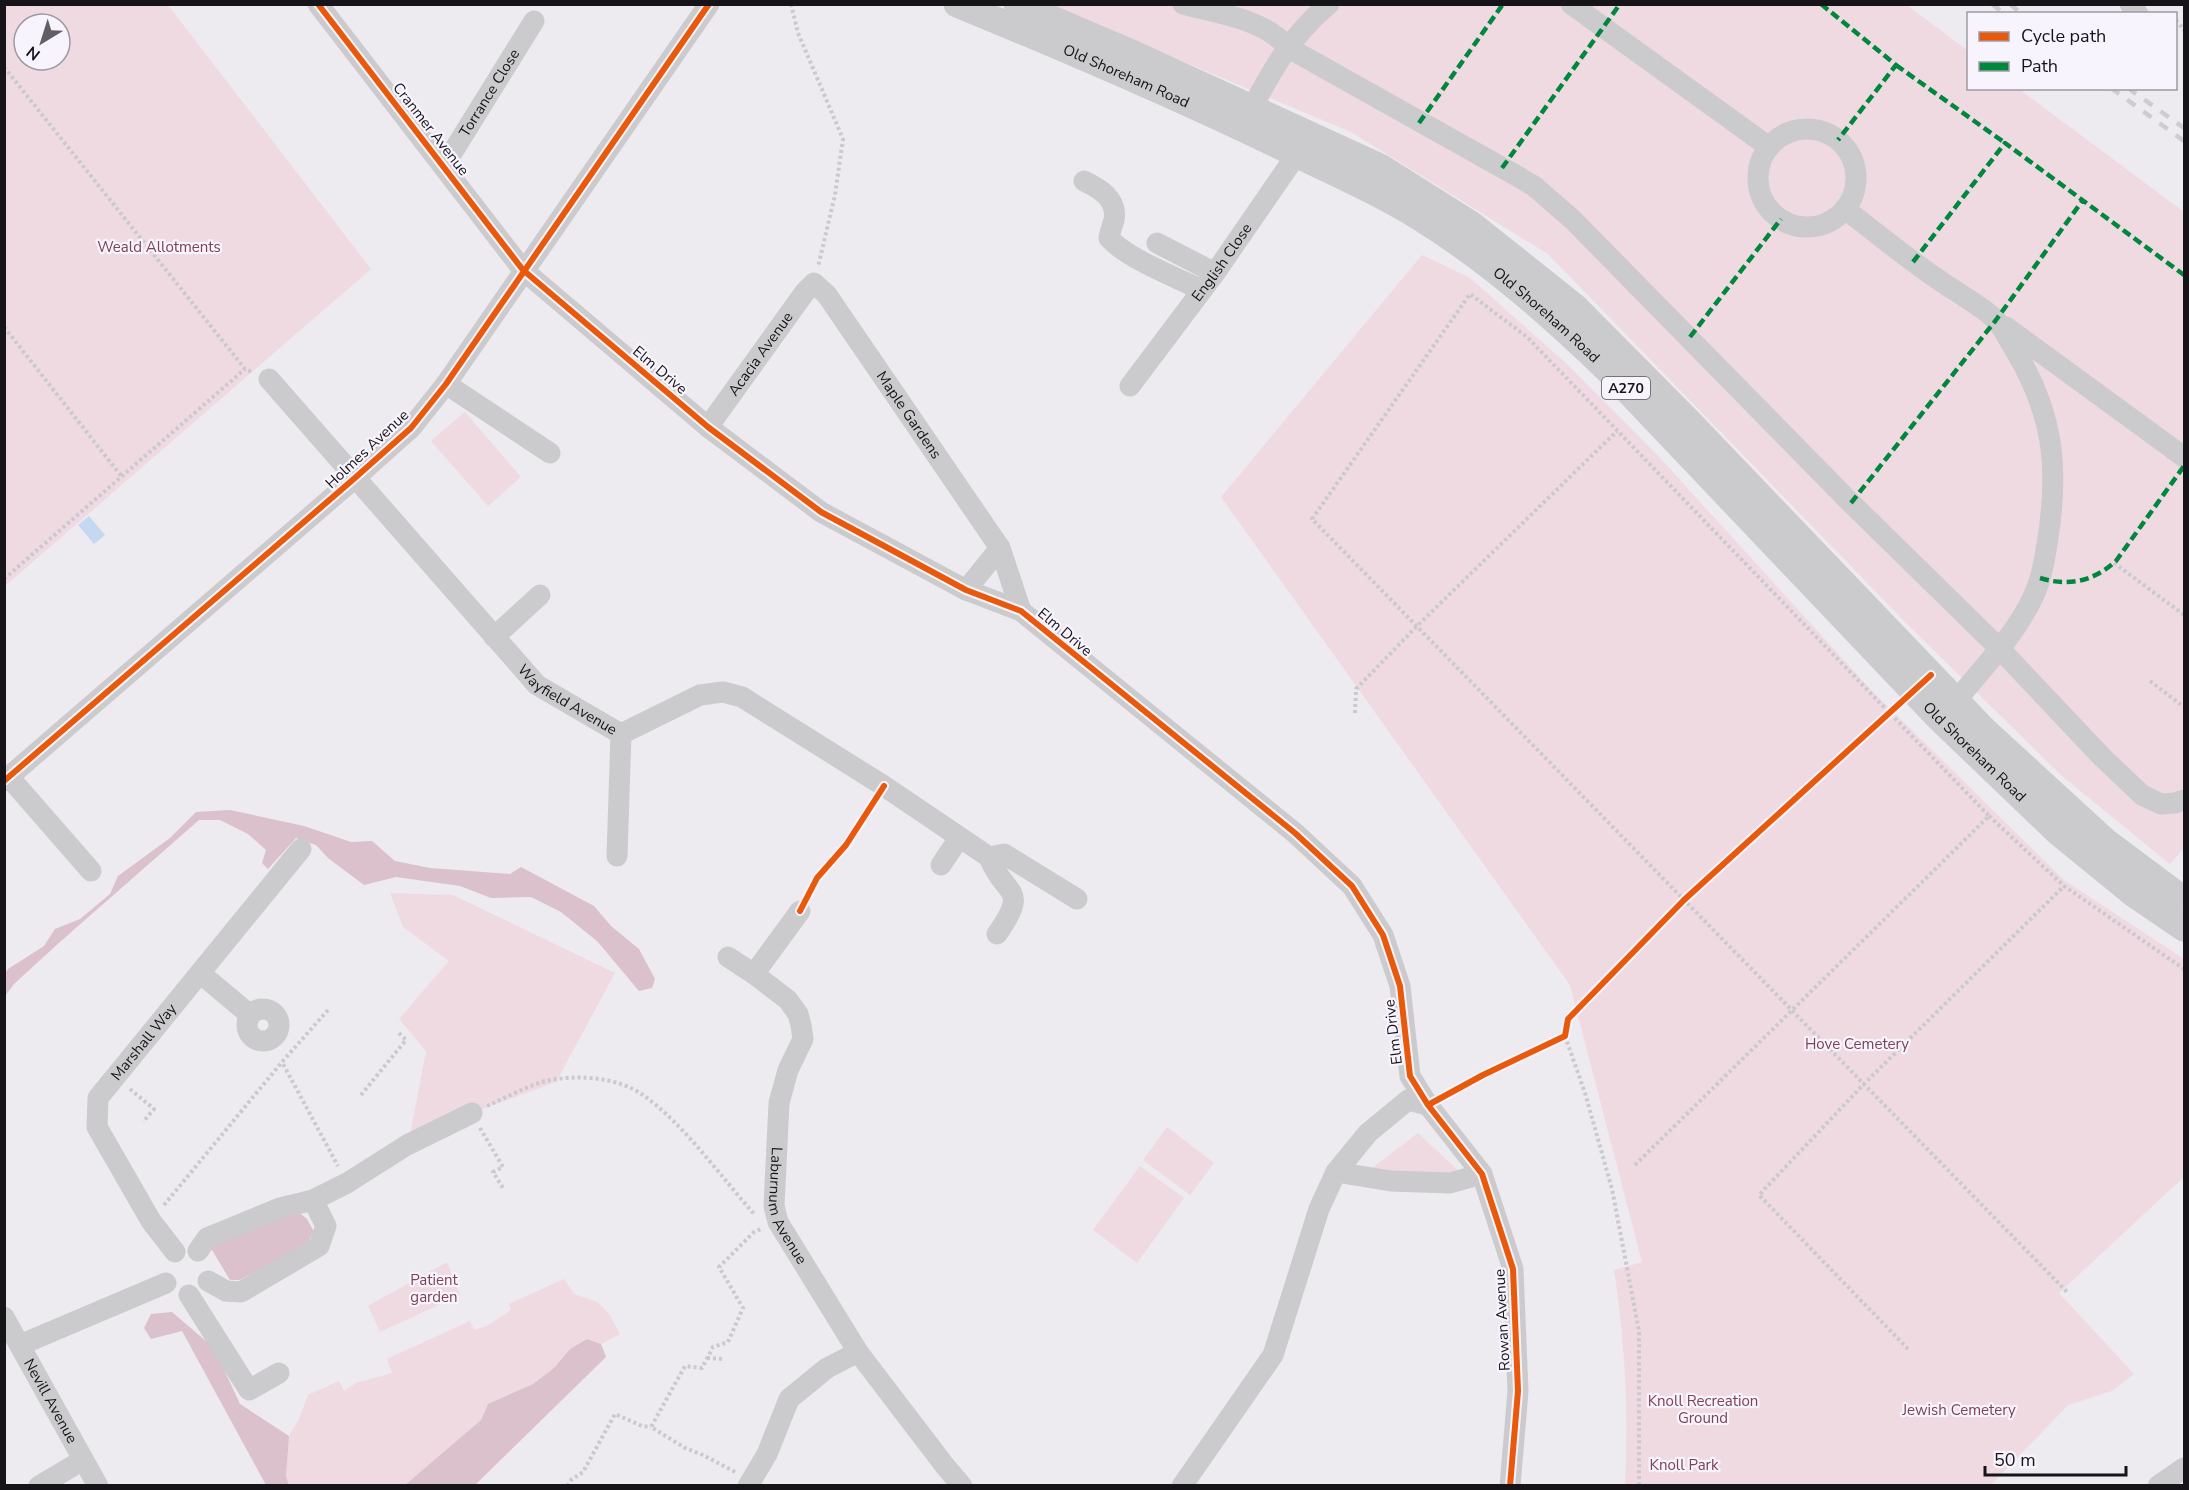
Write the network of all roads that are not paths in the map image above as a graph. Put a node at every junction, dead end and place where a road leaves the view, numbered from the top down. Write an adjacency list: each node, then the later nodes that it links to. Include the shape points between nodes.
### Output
1 (318, 4): 13 (street, Cranmer Avenue)
2 (709, 4): 17 (street, Holmes Avenue)
3 (957, 4): 10 (main road, Old Shoreham Road / A270)
4 (1017, 4): 10 (main road, Old Shoreham Road / A270)
5 (1183, 4): 9 (street, via 1242,20 1279,36)
6 (1329, 4): 9 (street)
7 (1571, 4): 12 (street)
8 (534, 21): 13 (street, Torrance Close)
9 (1287, 47): 10 (street); 34 (street, via 1517,176 1556,204)
10 (1247, 117): 11 (main road, Old Shoreham Road / A270)
11 (1302, 143): 18 (street, English Close); 35 (main road, Old Shoreham Road / A270, via 1345,176 1423,220 1503,276 1556,320 1915,691); 35 (main road, Old Shoreham Road / A270, via 1380,167 1472,225 1575,307 1688,421)
12 (1769, 147): 15 (street, via 1758,178 1761,194 1781,219 1794,225 1815,225); 15 (street, via 1794,130 1825,132 1838,140 1855,165 1853,196)
13 (444, 166): 17 (street, Cranmer Avenue)
14 (1084, 181): 20 (street, via 1110,200 1114,218 1109,238 1113,243)
15 (1845, 209): 21 (street)
16 (1157, 243): 18 (street)
17 (523, 270): 23 (street, Holmes Avenue); 25 (street, Elm Drive)
18 (1215, 273): 20 (street, English Close)
19 (814, 283): 25 (street, Acacia Avenue); 29 (street, Maple Gardens, via 827,295)
20 (1202, 290): 24 (street, English Close)
21 (1996, 320): 27 (street); 34 (street, via 2032,378 2050,437 2054,469 2051,518 2040,579 2025,613)
22 (269, 379): 28 (street, Wayfield Avenue)
23 (446, 384): 26 (street); 28 (street, Holmes Avenue, via 411,428)
24 (1130, 386)
25 (708, 427): 30 (street, Elm Drive, via 820,512)
26 (549, 453)
27 (2184, 458)
28 (356, 477): 33 (street, Wayfield Avenue); 37 (street, Holmes Avenue)
29 (1000, 548): 30 (street); 32 (street, Maple Gardens)
30 (966, 590): 32 (street, Elm Drive)
31 (540, 595): 33 (street)
32 (1021, 611): 54 (street, Elm Drive, via 1286,826 1352,886 1383,935 1400,986 1410,1076)
33 (494, 637): 36 (street, Wayfield Avenue, via 537,685)
34 (1999, 648): 35 (street); 38 (street, via 2142,795 2161,804)
35 (1947, 709): 46 (main road, Old Shoreham Road / A270, via 1985,731 2105,841); 48 (main road, Old Shoreham Road / A270, via 2058,832 2134,894)
36 (621, 734): 39 (street, Wayfield Avenue, via 700,695 723,692 742,697); 41 (street)
37 (7, 779): 44 (street)
38 (2184, 800)
39 (959, 838): 42 (street, Wayfield Avenue); 43 (street)
40 (300, 849): 51 (street, Marshall Way)
41 (617, 856)
42 (988, 857): 45 (street, via 1004,854); 49 (street, via 1012,892 1014,904)
43 (941, 865)
44 (91, 871)
45 (1077, 898)
46 (2184, 900)
47 (800, 911): 52 (street)
48 (2184, 928)
49 (997, 934)
50 (728, 957): 52 (street, Laburnum Avenue)
51 (200, 973): 53 (street); 60 (street, Marshall Way, via 98,1098 97,1127 151,1221)
52 (754, 974): 66 (street, Laburnum Avenue, via 788,1000 798,1014 802,1039 778,1103 774,1206 768,1220)
53 (250, 1015)
54 (1428, 1105): 56 (street, via 1408,1100 1368,1133); 57 (street, Rowan Avenue)
55 (472, 1113): 58 (street, via 407,1145)
56 (1336, 1172): 57 (street, via 1450,1183); 74 (street, via 1319,1209 1273,1355)
57 (1482, 1174): 75 (street, Rowan Avenue, via 1513,1269 1518,1391)
58 (313, 1200): 59 (street, via 280,1208 207,1238); 61 (street, via 326,1226 319,1246 241,1292 226,1292)
59 (198, 1251): 60 (street); 61 (street, via 208,1264)
60 (175, 1252): 62 (street, via 165,1263)
61 (208, 1281): 63 (street, via 204,1288)
62 (166, 1283): 63 (street, via 173,1291); 65 (street)
63 (189, 1295): 67 (street, via 249,1390)
64 (4, 1317): 65 (street, Nevill Avenue)
65 (20, 1345): 68 (street, Nevill Avenue)
66 (858, 1352): 70 (street, via 827,1368 789,1399 767,1454); 73 (street, Laburnum Avenue)
67 (279, 1373)
68 (83, 1460): 71 (street); 72 (street, Nevill Avenue)
69 (2184, 1468): 76 (street)
70 (750, 1483)
71 (39, 1485)
72 (98, 1485)
73 (962, 1485)
74 (1182, 1485)
75 (1510, 1485)
76 (2158, 1485)

